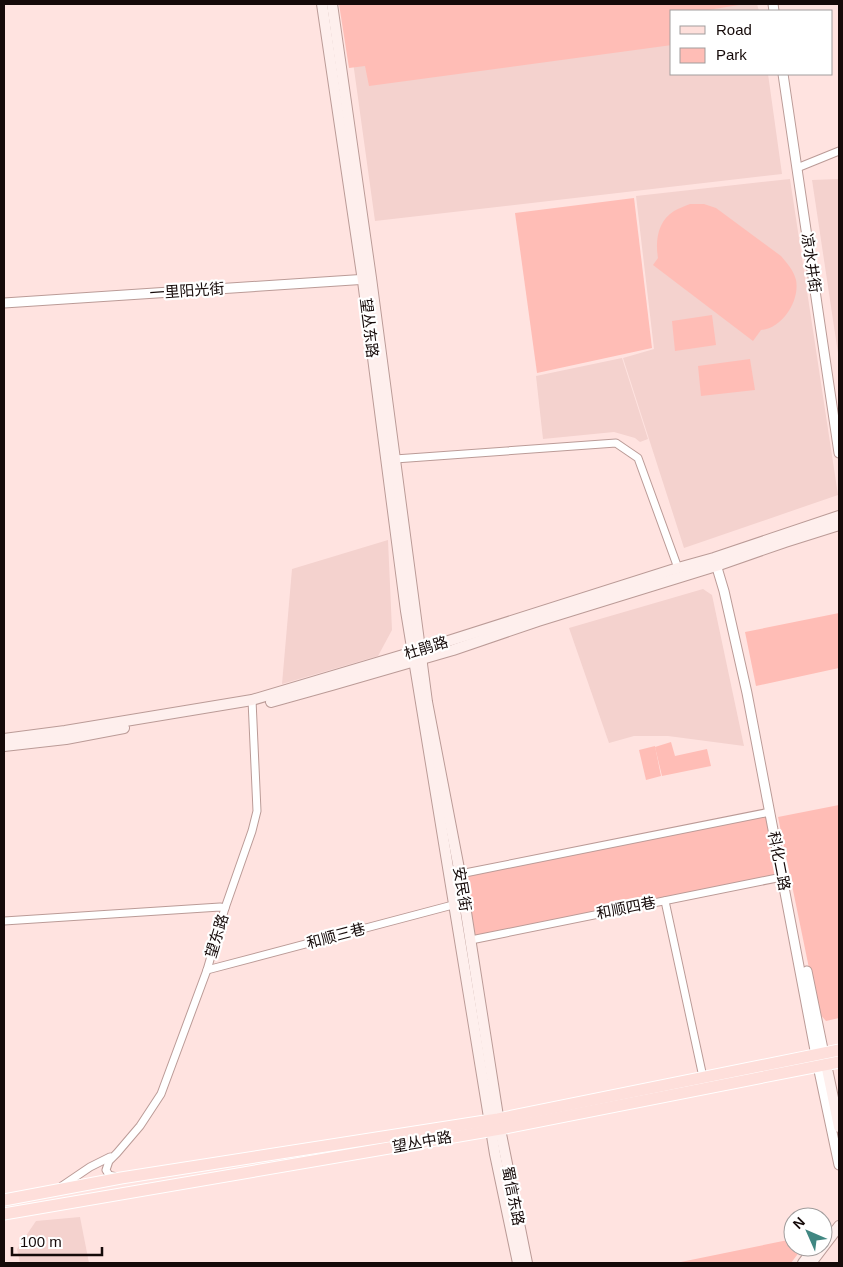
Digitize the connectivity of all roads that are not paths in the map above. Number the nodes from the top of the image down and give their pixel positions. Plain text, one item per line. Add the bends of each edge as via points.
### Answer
1 (322, 4) edge
2 (332, 4) edge
3 (783, 75) edge
4 (839, 151) edge
5 (798, 168) junction
6 (367, 279) junction
7 (4, 303) edge
8 (839, 453) edge
9 (395, 459) junction
10 (839, 516) edge
11 (839, 525) edge
12 (717, 563) junction
13 (678, 568) junction
14 (417, 655) junction
15 (252, 704) junction
16 (4, 739) edge
17 (4, 746) edge
18 (770, 812) junction
19 (460, 874) junction
20 (782, 877) junction
21 (665, 901) junction
22 (464, 902) junction
23 (454, 904) junction
24 (226, 908) junction
25 (4, 921) edge
26 (471, 940) junction
27 (207, 970) junction
28 (839, 1050) edge
29 (821, 1059) junction
30 (839, 1062) edge
31 (703, 1077) junction
32 (494, 1125) junction
33 (839, 1126) edge
34 (117, 1153) junction
35 (839, 1164) edge
36 (122, 1178) junction
37 (51, 1191) junction
38 (4, 1200) edge
39 (4, 1214) edge
40 (839, 1226) edge
41 (518, 1263) edge
42 (527, 1263) edge
43 (811, 1263) edge

1 - 6 main road, 望丛东路
2 - 6 main road, 望丛东路
3 - 5 street, 凉水井街
4 - 5 street
5 - 8 street, 凉水井街
6 - 7 street, 一里阳光街
6 - 9 main road, 望丛东路
6 - 14 main road, 望丛东路 via 406,611
9 - 13 street via 616,443 638,458
9 - 14 main road, 望丛东路
10 - 12 main road, 杜鹃路
11 - 12 main road, 杜鹃路
12 - 13 main road, 杜鹃路
12 - 14 main road, 杜鹃路
12 - 18 street, 科化二路
12 - 29 street via 729,590 739,637
13 - 14 main road, 杜鹃路
14 - 15 main road, 杜鹃路
14 - 19 main road, 安民街
14 - 23 main road, 安民街
15 - 16 main road, 杜鹃路
15 - 17 main road, 杜鹃路 via 66,739
15 - 24 street, 望东路 via 257,811
18 - 19 street
18 - 20 street, 科化二路
19 - 22 main road, 安民街
20 - 21 street, 和顺四巷
20 - 29 street, 科化二路
21 - 26 street, 和顺四巷
21 - 31 street
22 - 23 street, 和顺三巷
22 - 26 main road, 安民街
23 - 27 street, 和顺三巷
23 - 32 main road, 安民街
24 - 25 street
24 - 27 street, 望东路
26 - 32 main road, 安民街
27 - 34 street, 望东路 via 161,1094
28 - 29 main road, 望丛中路
29 - 30 main road, 望丛中路
29 - 31 main road, 望丛中路
29 - 32 main road, 望丛中路
29 - 33 main road
29 - 35 street, 科化二路
31 - 32 main road, 望丛中路
32 - 36 main road, 望丛中路
32 - 39 main road, 望丛中路
32 - 41 main road, 蜀信东路
32 - 42 main road, 蜀信东路
34 - 36 street, 望东路 via 106,1170 109,1175
34 - 37 street, 望东路
36 - 37 main road, 望丛中路
37 - 38 main road, 望丛中路
40 - 43 main road

